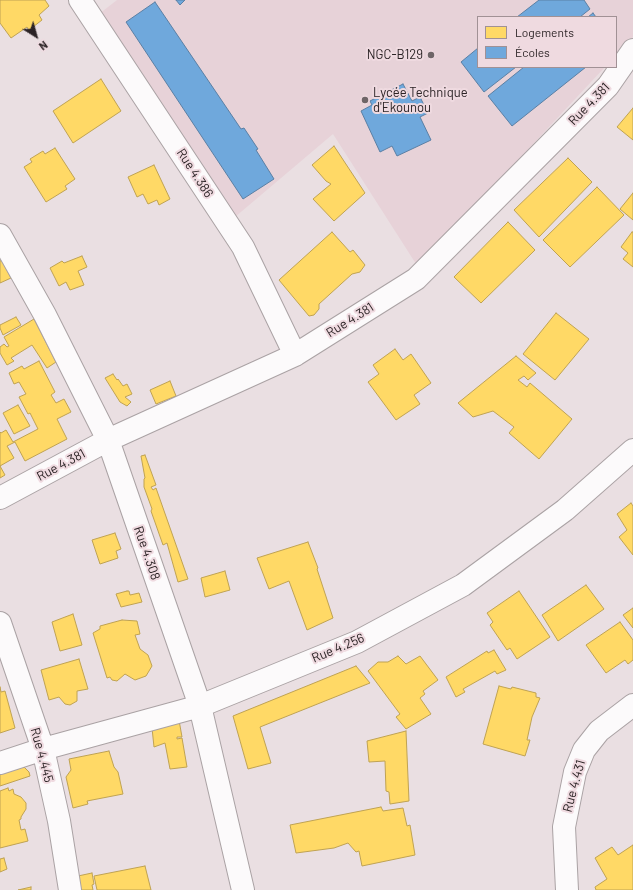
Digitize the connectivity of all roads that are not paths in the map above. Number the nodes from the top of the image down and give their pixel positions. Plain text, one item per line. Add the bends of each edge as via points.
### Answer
1 (80, 0) edge
2 (633, 50) edge
3 (0, 235) edge
4 (295, 355) junction
5 (108, 440) junction
6 (633, 450) edge
7 (0, 498) edge
8 (0, 623) edge
9 (633, 705) edge
10 (200, 706) junction
11 (43, 749) junction
12 (0, 763) edge
13 (70, 890) edge
14 (243, 890) edge
15 (567, 890) edge

1 - 4 street, Rue 4.386 via 243,247
2 - 4 street, Rue 4.381 via 608,86 416,279
3 - 5 street, Rue 4.308 via 45,315
4 - 5 street, Rue 4.381
5 - 7 street, Rue 4.381
5 - 10 street, Rue 4.308
6 - 10 street, Rue 4.256 via 565,510 463,586 357,642
8 - 11 street, Rue 4.445
9 - 15 street, Rue 4.431 via 599,731 584,750 575,772 564,827
10 - 11 street, Rue 4.256
10 - 14 street, Rue 4.308
11 - 12 street, Rue 4.256
11 - 13 street, Rue 4.445 via 59,821

